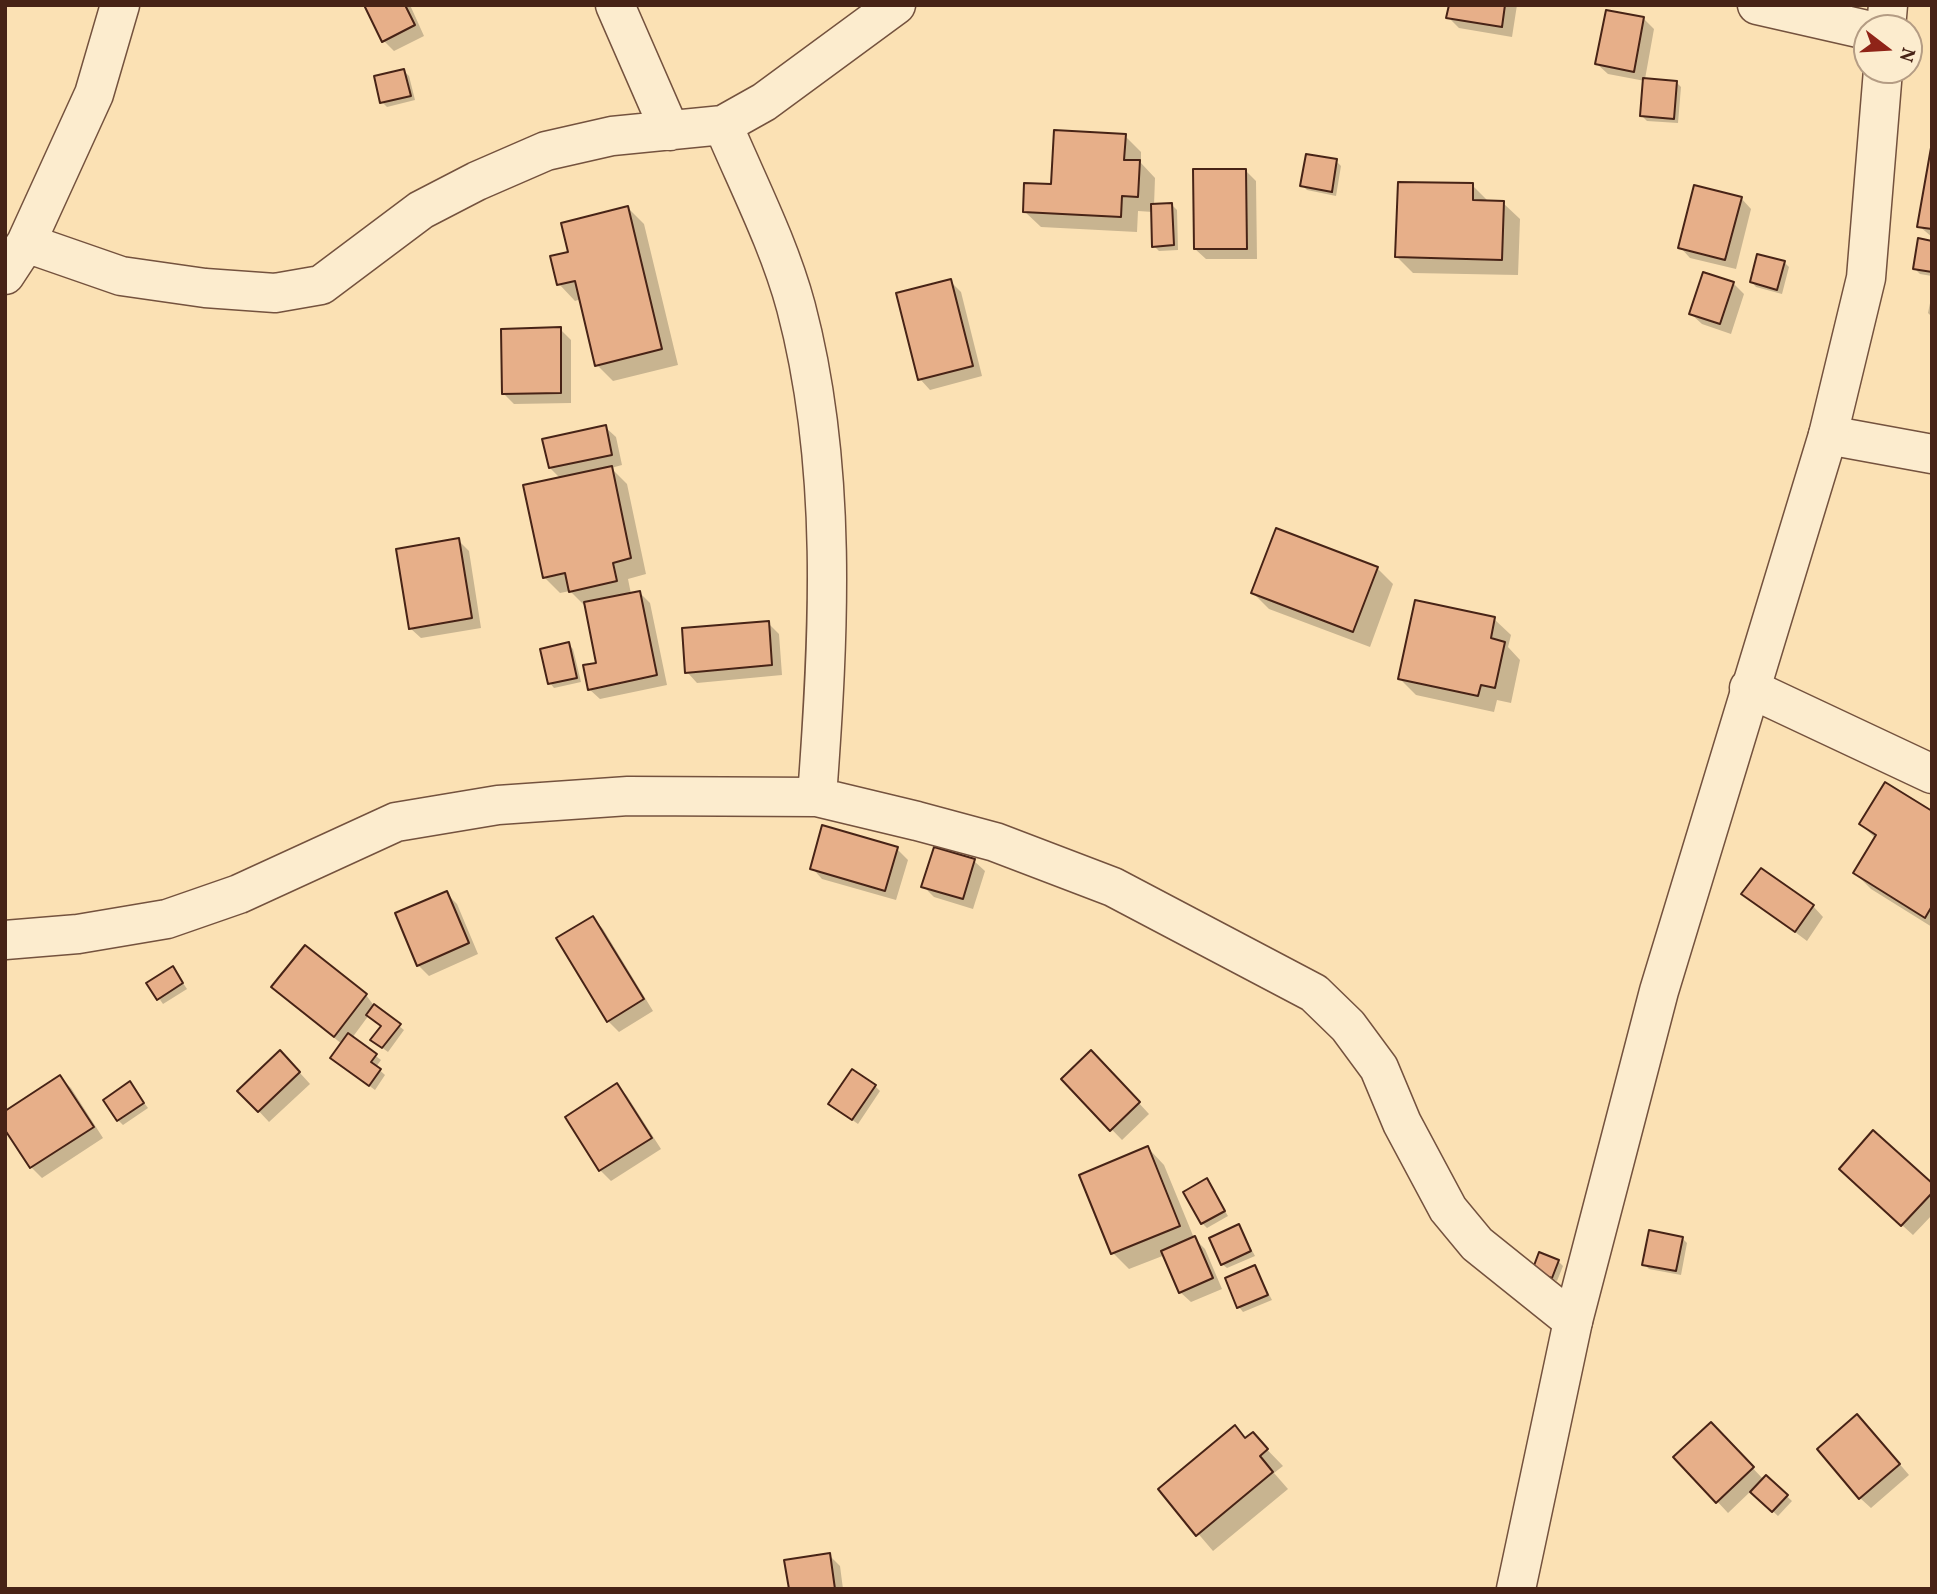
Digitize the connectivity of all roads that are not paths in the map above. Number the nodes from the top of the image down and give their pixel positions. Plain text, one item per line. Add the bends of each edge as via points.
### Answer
1 (120, 5) edge
2 (615, 5) edge
3 (896, 5) edge
4 (1757, 5) edge
5 (1853, 27) edge
6 (1882, 84) edge
7 (723, 125) junction
8 (670, 131) junction
9 (26, 243) junction
10 (5, 275) edge
11 (1828, 435) junction
12 (1932, 454) edge
13 (1749, 688) junction
14 (1932, 774) edge
15 (817, 797) junction
16 (5, 940) edge
17 (1573, 1321) junction
18 (1516, 1589) edge

1 - 9 street via 94,94
2 - 8 street
3 - 7 street via 764,102
4 - 5 street
6 - 11 street via 1866,278
7 - 8 street
7 - 15 street via 796,306 815,400 825,526 827,662
8 - 9 street via 612,136 546,151 477,181 421,210 321,285 275,293 205,288 121,276
9 - 10 street
11 - 12 street
11 - 13 street
13 - 14 street
13 - 17 street via 1659,991
15 - 16 street via 628,796 498,805 396,822 239,894 167,919
15 - 17 street via 995,842 1113,887 1314,993 1348,1026 1380,1068 1402,1123 1448,1209 1477,1244
17 - 18 street

